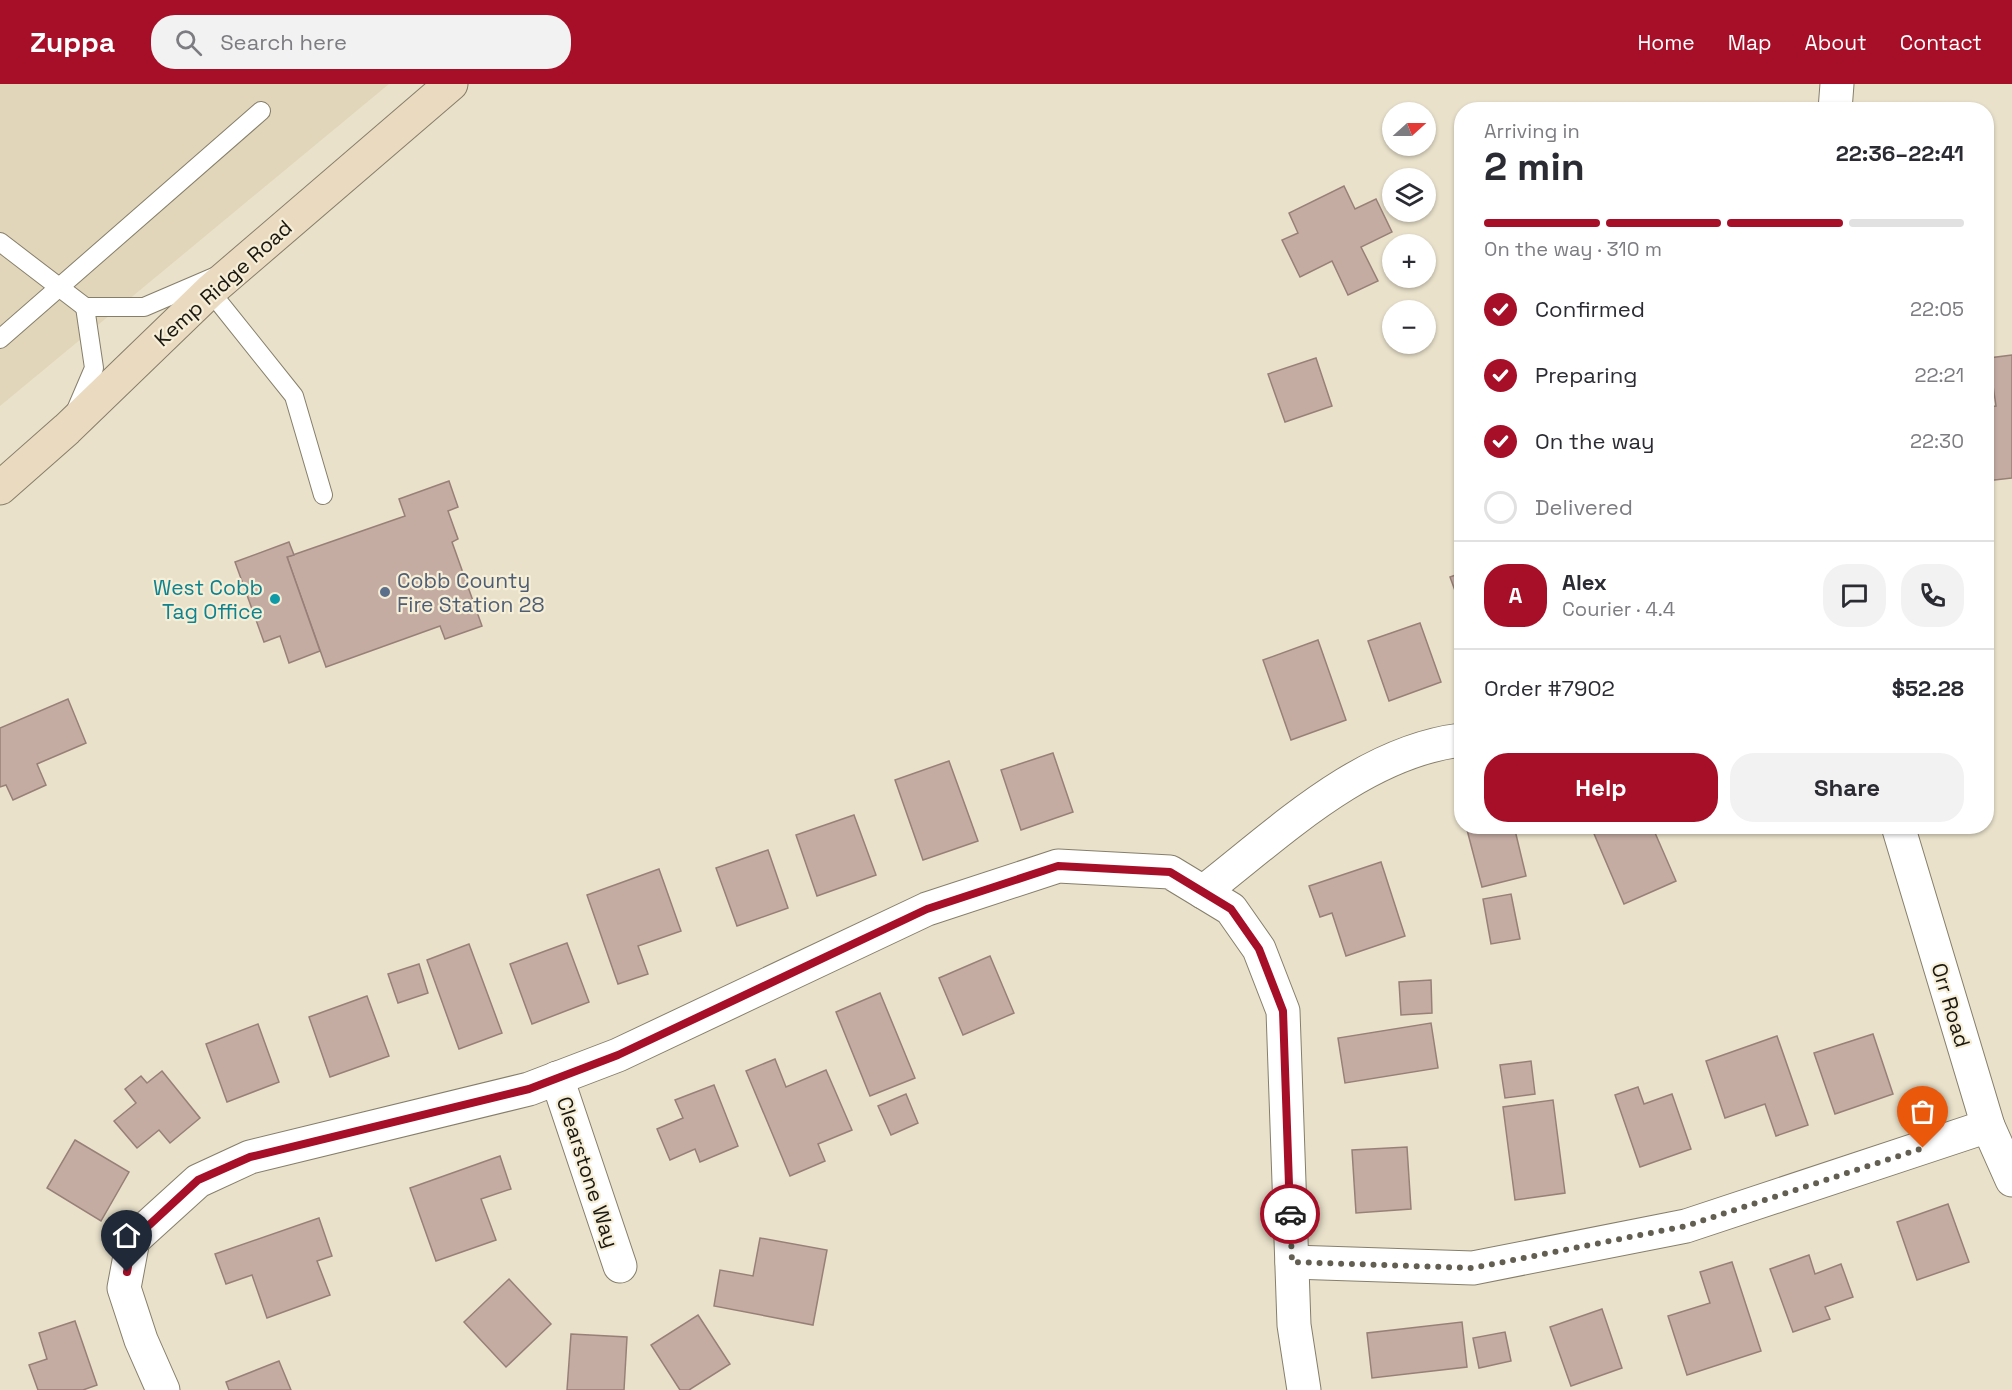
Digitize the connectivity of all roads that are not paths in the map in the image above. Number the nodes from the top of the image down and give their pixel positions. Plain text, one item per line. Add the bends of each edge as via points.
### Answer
1 (451, 84) edge
2 (1837, 84) edge
3 (1836, 102) edge
4 (261, 111) dead end
5 (0, 242) edge
6 (237, 267) junction
7 (60, 287) junction
8 (210, 291) junction
9 (85, 307) junction
10 (0, 339) edge
11 (67, 429) junction
12 (0, 488) edge
13 (323, 495) dead end
14 (1454, 741) edge
15 (1900, 834) edge
16 (1203, 892) junction
17 (557, 1078) junction
18 (1988, 1126) junction
19 (2012, 1180) edge
20 (1292, 1262) junction
21 (620, 1266) dead end
22 (164, 1390) edge
23 (1304, 1390) edge

1 - 6 street, Kemp Ridge Road
2 - 3 street
4 - 7 lane
5 - 7 lane
6 - 8 street, Kemp Ridge Road
6 - 9 lane via 144,306
7 - 9 lane
7 - 10 lane
8 - 11 street, Kemp Ridge Road
8 - 13 lane via 294,396
9 - 11 lane via 94,368
11 - 12 street, Kemp Ridge Road
14 - 16 street via 1436,743 1377,766 1325,798
15 - 18 street, Orr Road
16 - 17 street via 1170,872 1058,866 927,909 618,1055
16 - 20 street via 1231,909 1259,949 1283,1011
17 - 21 street, Clearstone Way
17 - 22 street via 529,1089 250,1157 198,1180 133,1240 124,1288 141,1340
18 - 19 street, Orr Road
18 - 20 street via 1686,1226 1540,1255 1473,1268
20 - 23 street via 1294,1325

